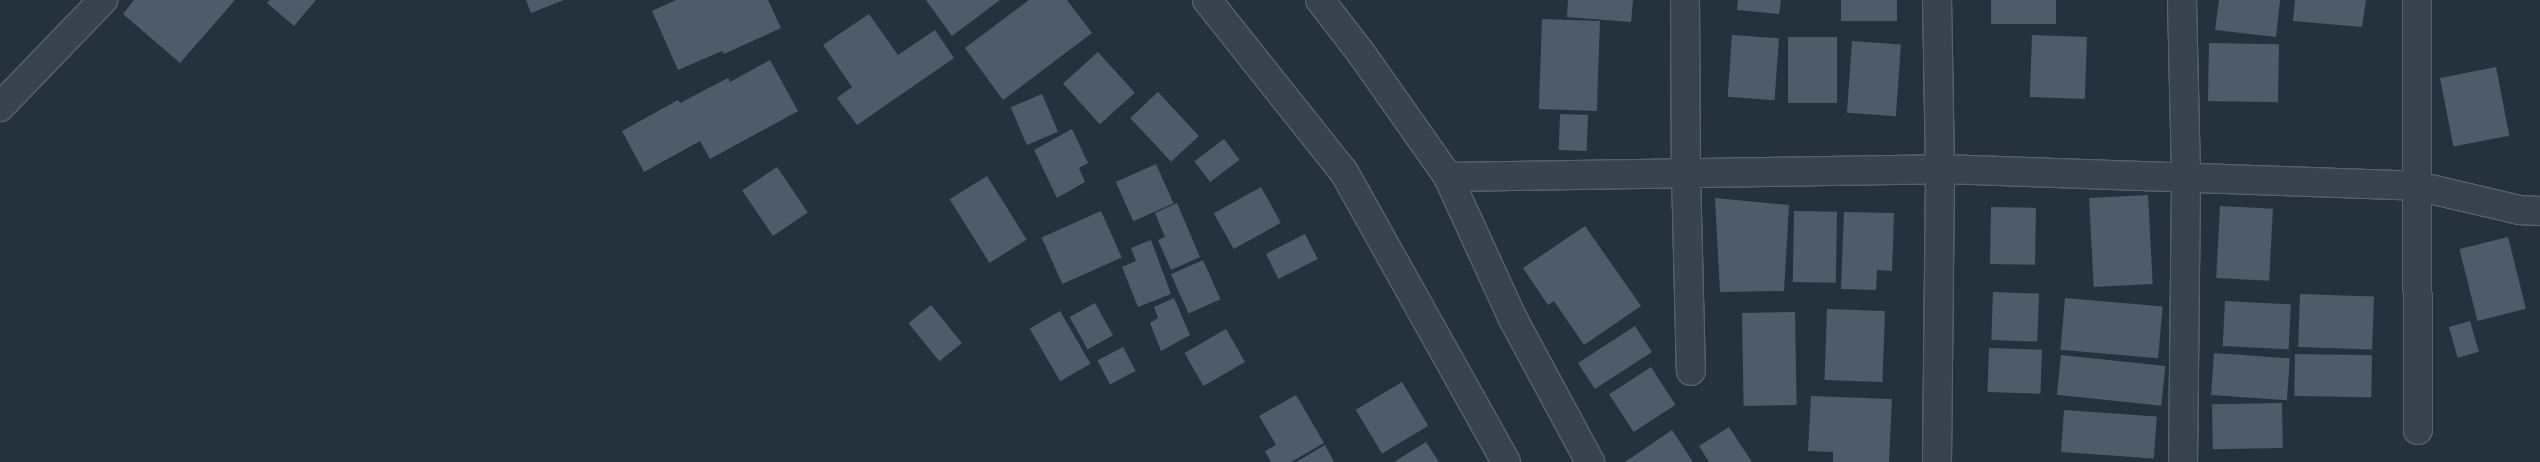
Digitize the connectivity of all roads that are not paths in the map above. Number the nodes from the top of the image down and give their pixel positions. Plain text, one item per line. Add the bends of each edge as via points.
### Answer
1 (103, 0) edge
2 (1207, 0) edge
3 (1320, 0) edge
4 (1685, 0) edge
5 (1938, 0) edge
6 (2182, 0) edge
7 (2417, 0) edge
8 (0, 107) edge
9 (1940, 169) junction
10 (1686, 172) junction
11 (1448, 178) junction
12 (2186, 179) junction
13 (2417, 186) junction
14 (2540, 211) edge
15 (1691, 371) dead end
16 (2418, 430) dead end
17 (1506, 462) edge
18 (1590, 462) edge
19 (1937, 462) edge
20 (2183, 462) edge

1 - 8 street
2 - 17 street via 1344,172
3 - 11 street via 1367,60
4 - 10 street
5 - 9 street
6 - 12 street
7 - 13 street
9 - 10 street
9 - 12 street
9 - 19 street
10 - 11 street
10 - 15 street
11 - 18 street via 1512,317
12 - 13 street
12 - 20 street
13 - 14 street via 2519,210
13 - 16 street

